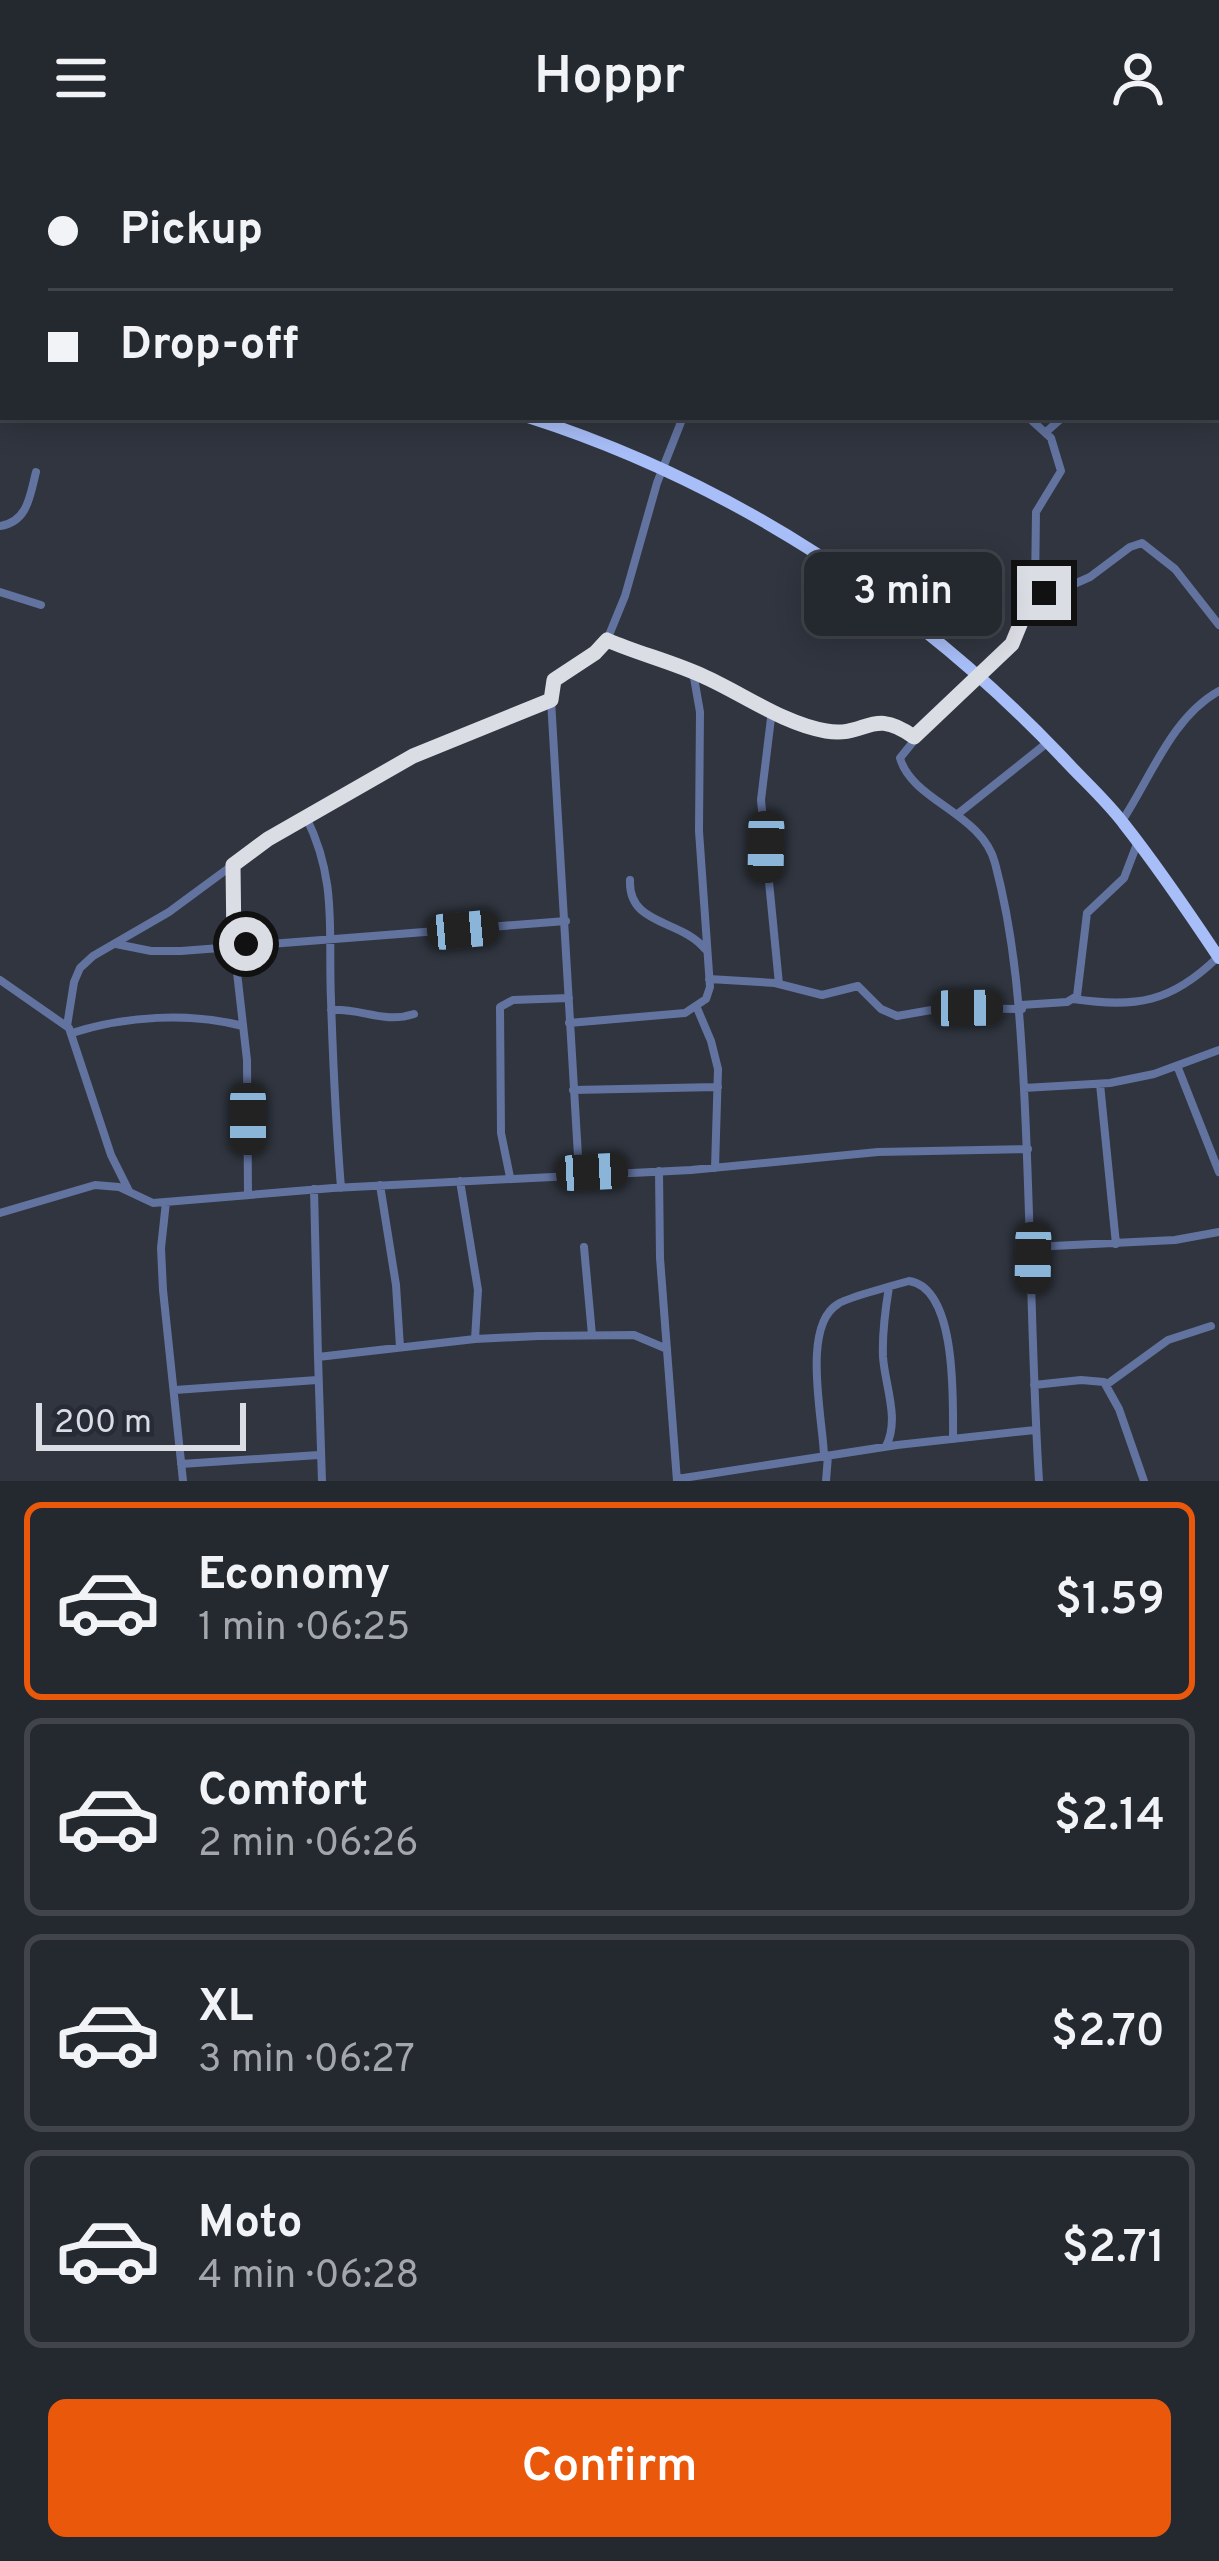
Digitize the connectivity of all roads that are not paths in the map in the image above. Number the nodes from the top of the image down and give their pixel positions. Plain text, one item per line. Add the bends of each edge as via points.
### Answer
1 (536, 420) edge
2 (682, 420) edge
3 (1032, 420) edge
4 (1060, 420) edge
5 (1046, 432) junction
6 (663, 470) junction
7 (36, 472) dead end
8 (0, 526) edge
9 (1035, 588) junction
10 (0, 592) edge
11 (40, 605) dead end
12 (1219, 625) edge
13 (607, 640) junction
14 (693, 672) junction
15 (980, 675) junction
16 (1219, 691) edge
17 (551, 700) junction
18 (772, 710) junction
19 (914, 737) junction
20 (1048, 742) junction
21 (958, 813) junction
22 (306, 817) junction
23 (1122, 820) junction
24 (1137, 842) junction
25 (233, 865) junction
26 (630, 880) dead end
27 (566, 921) junction
28 (330, 938) junction
29 (115, 943) junction
30 (234, 946) junction
31 (705, 950) junction
32 (1218, 958) edge
33 (709, 979) junction
34 (0, 980) edge
35 (779, 984) junction
36 (568, 998) junction
37 (1073, 999) junction
38 (1021, 1007) junction
39 (698, 1008) junction
40 (332, 1010) junction
41 (414, 1014) dead end
42 (569, 1023) junction
43 (243, 1026) junction
44 (69, 1030) junction
45 (1219, 1050) edge
46 (1178, 1068) junction
47 (1100, 1084) junction
48 (718, 1087) junction
49 (1024, 1088) junction
50 (573, 1090) junction
51 (1028, 1149) junction
52 (716, 1168) junction
53 (659, 1171) junction
54 (1219, 1172) edge
55 (579, 1173) junction
56 (510, 1177) junction
57 (460, 1181) junction
58 (380, 1186) junction
59 (341, 1187) junction
60 (314, 1189) junction
61 (130, 1192) junction
62 (248, 1195) junction
63 (166, 1202) junction
64 (0, 1214) edge
65 (1219, 1232) edge
66 (1116, 1244) junction
67 (584, 1247) dead end
68 (1032, 1247) junction
69 (889, 1287) junction
70 (1211, 1326) dead end
71 (592, 1335) junction
72 (475, 1339) junction
73 (400, 1347) junction
74 (667, 1349) junction
75 (318, 1358) junction
76 (317, 1380) junction
77 (1034, 1385) junction
78 (1106, 1385) junction
79 (176, 1390) junction
80 (1035, 1430) junction
81 (953, 1439) junction
82 (885, 1447) junction
83 (320, 1455) junction
84 (826, 1456) junction
85 (181, 1464) junction
86 (677, 1480) edge
87 (183, 1481) edge
88 (322, 1481) edge
89 (826, 1481) edge
90 (1039, 1481) edge
91 (1144, 1481) edge

1 - 6 highway
2 - 6 street
3 - 5 street
4 - 5 street
5 - 9 street via 1060,471 1036,512
6 - 13 street
6 - 15 highway via 844,569
7 - 8 street via 22,516
9 - 12 street via 1073,585 1142,543 1175,569
9 - 15 street via 1012,644
10 - 11 street
13 - 14 street
13 - 17 street via 554,680
14 - 18 street
14 - 31 street
15 - 19 street
15 - 20 highway
16 - 23 street via 1176,731
17 - 22 street via 413,756
17 - 27 street
18 - 19 street via 823,730 850,732 875,721
18 - 35 street via 760,800
19 - 21 street via 903,766
20 - 21 street
20 - 23 highway
21 - 38 street via 994,859
22 - 25 street
22 - 28 street via 328,877
23 - 24 highway
24 - 32 highway
24 - 37 street via 1124,878 1087,913
25 - 29 street
25 - 30 street
26 - 31 street via 640,912 692,935
27 - 28 street
27 - 36 street
28 - 30 street
28 - 40 street
29 - 30 street via 151,951
29 - 44 street via 80,968
30 - 43 street
31 - 33 street
32 - 37 street via 1182,987 1145,1002
33 - 35 street
33 - 39 street
34 - 44 street
35 - 38 street via 831,995 858,986 898,1016
36 - 42 street
36 - 56 street via 500,1007 501,1133
37 - 38 street
38 - 49 street
39 - 42 street
39 - 48 street
40 - 41 street via 384,1019
40 - 59 street
42 - 50 street
43 - 44 street via 173,1017
43 - 62 street
44 - 61 street
45 - 46 street
46 - 47 street
46 - 54 street
47 - 49 street
47 - 66 street
48 - 50 street
48 - 52 street
49 - 51 street
50 - 55 street
51 - 52 street
51 - 68 street
52 - 53 street
53 - 55 street
53 - 74 street
55 - 56 street
56 - 57 street
57 - 58 street
57 - 72 street via 478,1290
58 - 59 street
58 - 73 street
59 - 60 street
60 - 62 street
60 - 75 street
61 - 63 street
61 - 64 street via 95,1185
62 - 63 street
63 - 79 street via 163,1290
65 - 66 street
66 - 68 street
67 - 71 street
68 - 77 street
69 - 81 street via 920,1282 939,1304
69 - 82 street via 883,1320 892,1430
69 - 84 street via 839,1302 824,1319 817,1338
70 - 78 street via 1168,1340
71 - 72 street
71 - 74 street via 634,1334
72 - 73 street
73 - 75 street
74 - 86 street
75 - 76 street
76 - 79 street
76 - 83 street
77 - 78 street
77 - 80 street
78 - 91 street
79 - 85 street
80 - 81 street
80 - 90 street
81 - 82 street
82 - 84 street
83 - 85 street
83 - 88 street
84 - 86 street
84 - 89 street
85 - 87 street

